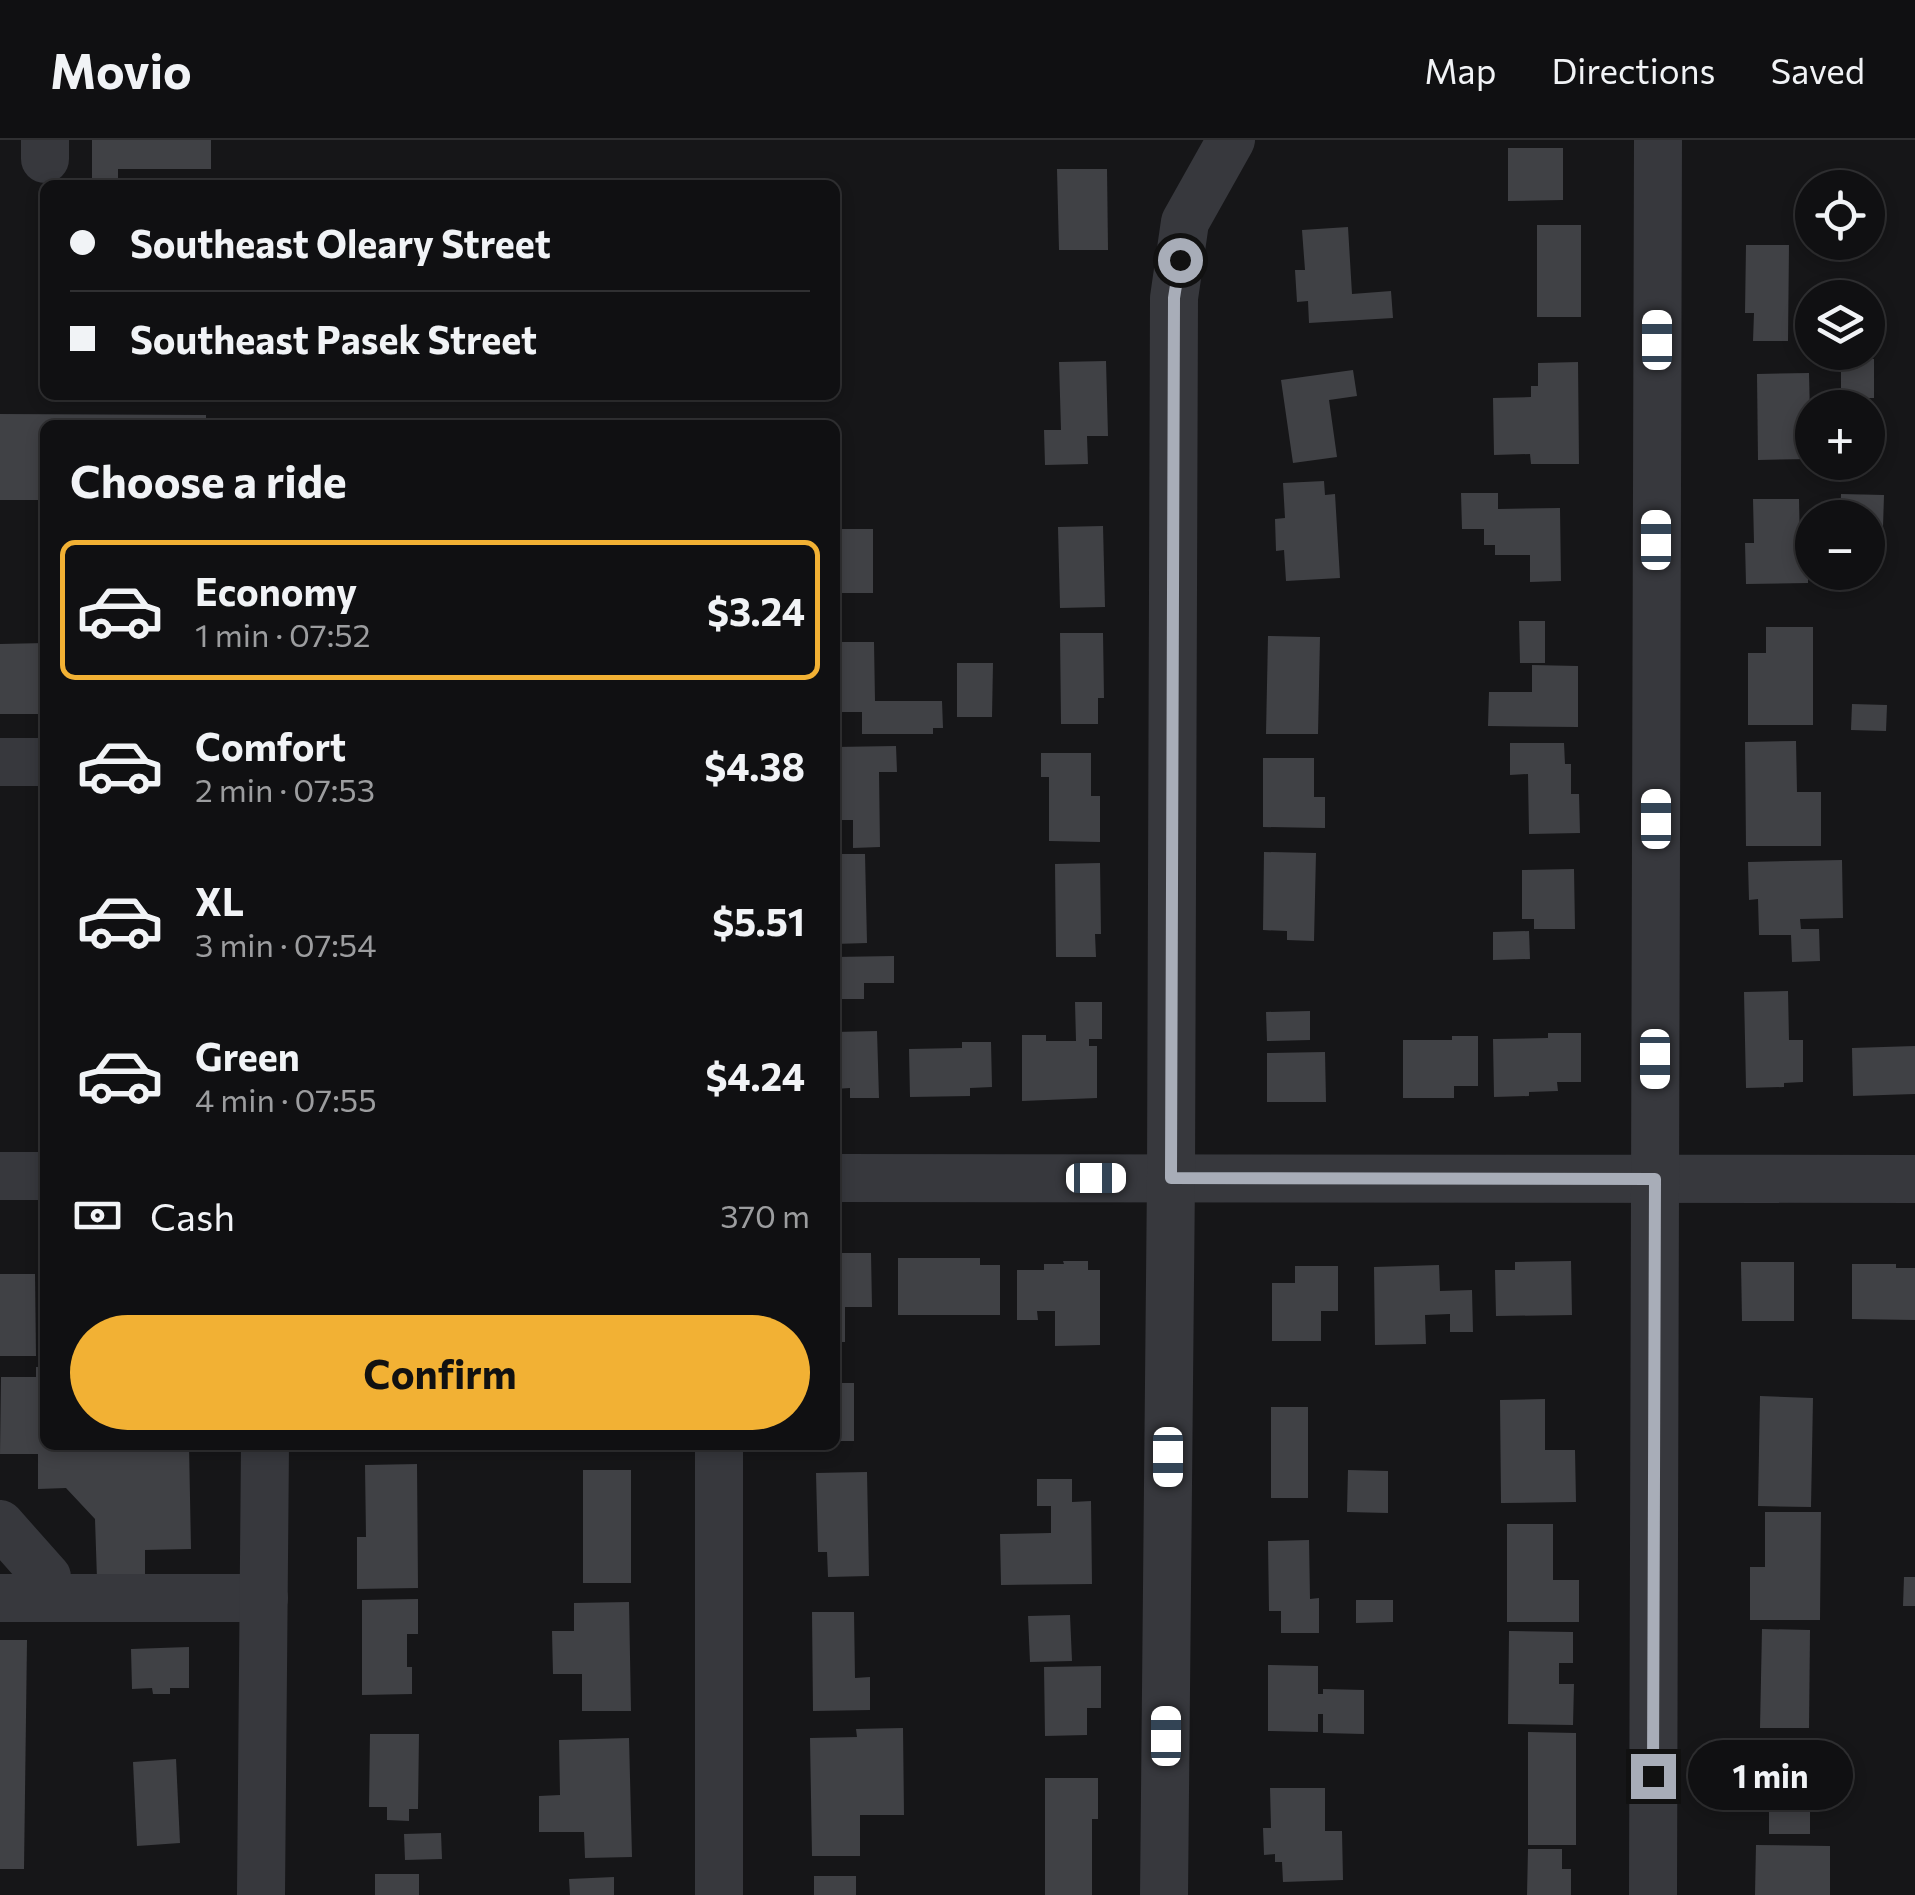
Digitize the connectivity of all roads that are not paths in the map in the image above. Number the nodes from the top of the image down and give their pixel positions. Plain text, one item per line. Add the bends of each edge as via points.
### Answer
1 (1230, 140) edge
2 (1658, 140) edge
3 (0, 762) edge
4 (40, 762) edge
5 (0, 1176) edge
6 (40, 1176) edge
7 (840, 1178) edge
8 (1171, 1178) junction
9 (1655, 1179) junction
10 (1915, 1179) edge
11 (265, 1450) edge
12 (719, 1450) edge
13 (0, 1524) edge
14 (23, 1598) edge
15 (264, 1598) junction
16 (261, 1895) edge
17 (718, 1895) edge
18 (1164, 1895) edge
19 (1653, 1895) edge

1 - 8 street via 1186,222 1174,298
2 - 9 street
3 - 4 street
5 - 6 street
7 - 8 street
8 - 9 street
8 - 18 street
9 - 10 street
9 - 19 street
11 - 15 street
12 - 17 street
13 - 14 street via 47,1576
14 - 15 street
15 - 16 street

